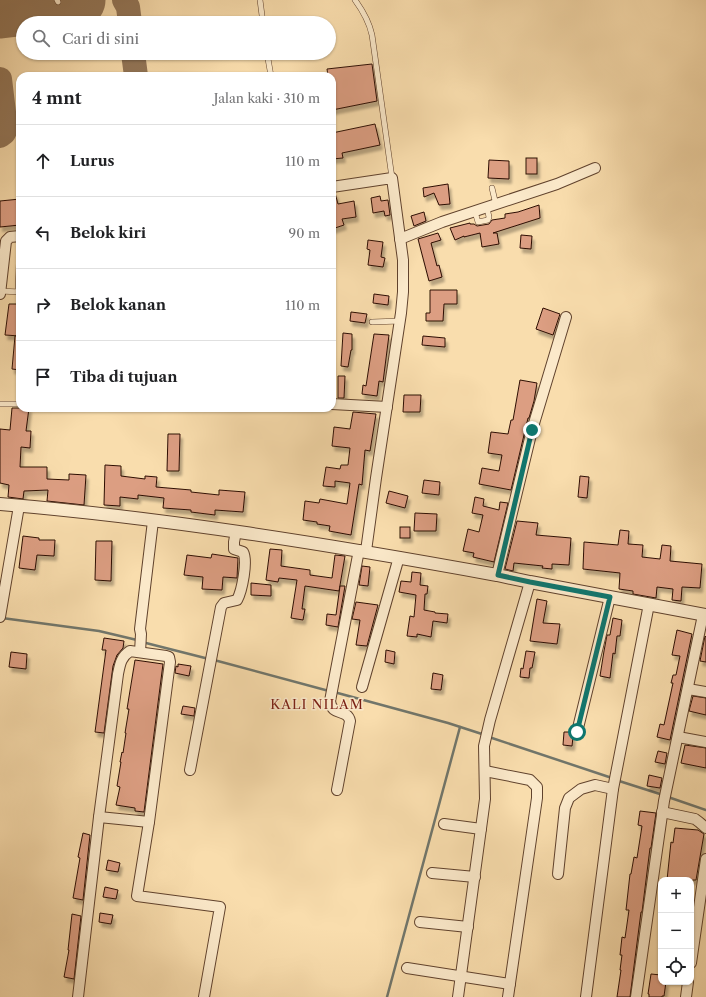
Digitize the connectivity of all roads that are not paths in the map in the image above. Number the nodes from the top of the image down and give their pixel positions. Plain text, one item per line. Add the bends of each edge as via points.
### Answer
1 (260, 0) edge
2 (355, 0) edge
3 (262, 16) edge
4 (269, 60) edge
5 (270, 72) edge
6 (595, 168) dead end
7 (392, 178) junction
8 (336, 187) edge
9 (492, 188) dead end
10 (491, 206) junction
11 (16, 236) edge
12 (400, 238) junction
13 (2, 252) edge
14 (0, 292) edge
15 (16, 292) edge
16 (566, 317) dead end
17 (400, 321) junction
18 (372, 322) dead end
19 (0, 404) edge
20 (16, 404) edge
21 (336, 404) edge
22 (388, 407) junction
23 (0, 504) edge
24 (19, 506) junction
25 (157, 521) junction
26 (236, 531) junction
27 (363, 550) junction
28 (399, 557) junction
29 (498, 575) junction
30 (530, 582) junction
31 (610, 597) junction
32 (649, 604) junction
33 (705, 615) edge
34 (0, 617) edge
35 (141, 643) junction
36 (362, 687) dead end
37 (688, 689) junction
38 (706, 692) edge
39 (577, 732) dead end
40 (678, 737) junction
41 (706, 742) edge
42 (190, 770) dead end
43 (485, 771) junction
44 (613, 789) junction
45 (337, 790) dead end
46 (662, 812) junction
47 (99, 817) junction
48 (149, 822) junction
49 (444, 824) dead end
50 (706, 828) edge
51 (481, 829) junction
52 (706, 859) edge
53 (432, 873) dead end
54 (558, 874) dead end
55 (474, 877) junction
56 (420, 922) dead end
57 (468, 927) junction
58 (693, 949) edge
59 (407, 968) dead end
60 (460, 976) junction
61 (510, 984) junction
62 (688, 985) edge
63 (78, 997) edge
64 (204, 997) edge
65 (458, 997) edge
66 (508, 997) edge
67 (586, 997) edge
68 (636, 997) edge
69 (686, 997) edge

1 - 3 lane
2 - 7 lane via 370,25
4 - 5 lane
6 - 10 street
7 - 8 street
7 - 12 street
9 - 10 lane
10 - 12 street
11 - 13 street via 8,239
12 - 17 street via 403,277
13 - 14 street
14 - 15 lane
16 - 29 street via 532,430
17 - 18 lane
17 - 22 street
19 - 20 lane
21 - 22 street
22 - 27 street
23 - 24 street
24 - 25 street
24 - 34 street
25 - 26 street
25 - 35 street via 140,629
26 - 27 street
26 - 42 street via 234,549 243,552 245,558 242,586 237,600 224,602 221,607
27 - 28 street
27 - 45 street via 330,701 330,706 335,711 347,715 350,721
28 - 29 street
28 - 36 street
29 - 30 street
30 - 31 street
30 - 43 street via 490,720 484,746
31 - 32 street
31 - 39 street
32 - 33 street
32 - 44 street
33 - 37 street
35 - 47 street via 120,662
35 - 48 street via 169,657 170,662
37 - 38 street
37 - 40 street
40 - 41 street
40 - 46 street
43 - 51 street
43 - 61 street via 530,780 537,787 538,798
44 - 54 street via 595,785 581,789 569,798 565,808
44 - 67 street
46 - 50 street via 695,820
46 - 68 street
47 - 48 street
47 - 63 street
48 - 64 street via 137,896 220,908
49 - 51 street
51 - 55 street
52 - 58 street
53 - 55 street
55 - 57 street
56 - 57 street
57 - 60 street
59 - 60 street
60 - 61 street
60 - 65 street
61 - 66 street
62 - 69 street

